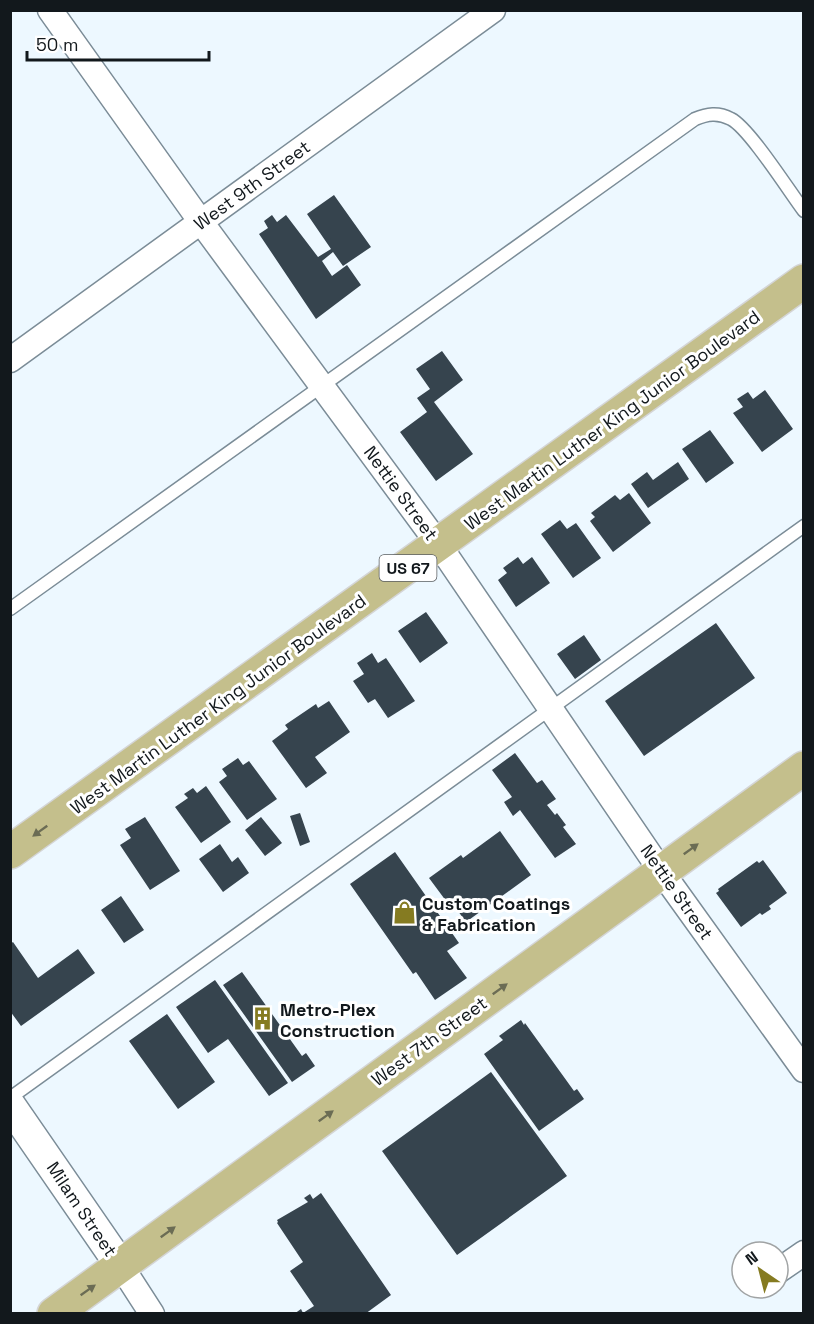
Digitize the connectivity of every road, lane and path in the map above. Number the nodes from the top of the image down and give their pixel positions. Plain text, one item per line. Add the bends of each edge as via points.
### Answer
1 (50, 10) edge
2 (493, 10) edge
3 (804, 211) edge
4 (201, 222) junction
5 (804, 281) edge
6 (10, 360) edge
7 (322, 385) junction
8 (804, 526) edge
9 (439, 545) junction
10 (10, 609) edge
11 (550, 708) junction
12 (804, 768) edge
13 (10, 852) edge
14 (661, 871) junction
15 (804, 1070) edge
16 (10, 1098) edge
17 (10, 1105) edge
18 (804, 1253) edge
19 (790, 1263) edge
20 (121, 1266) junction
21 (54, 1314) edge
22 (152, 1314) edge

1 - 4 street, Nettie Street
2 - 4 street, West 9th Street
3 - 7 lane via 741,127 733,119 708,114 695,119
4 - 6 street, West 9th Street
4 - 7 street, Nettie Street
5 - 9 main road, West Martin Luther King Junior Boulevard / US 67
7 - 9 street, Nettie Street
7 - 10 lane
8 - 11 lane
9 - 11 street, Nettie Street
9 -> 13 main road, West Martin Luther King Junior Boulevard / US 67
11 - 14 street, Nettie Street
11 - 16 lane
14 -> 12 main road, West 7th Street
14 - 15 street, Nettie Street
20 -> 14 main road, West 7th Street
17 - 20 street, Milam Street
18 - 19 street
21 -> 20 main road, West 7th Street
20 - 22 street, Milam Street

